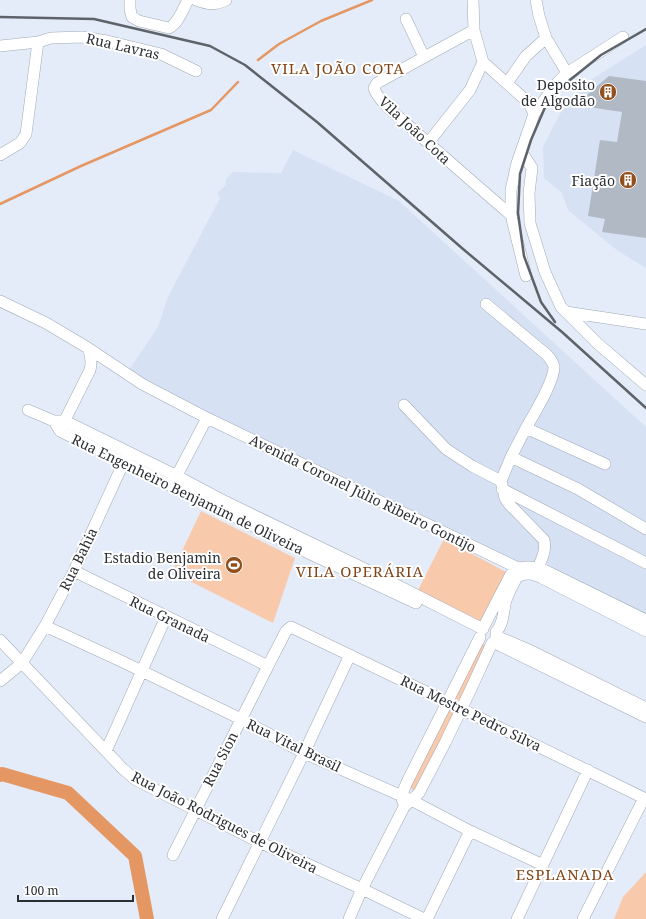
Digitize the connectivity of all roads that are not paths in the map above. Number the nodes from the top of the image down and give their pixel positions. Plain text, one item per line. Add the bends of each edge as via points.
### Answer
1 (188, 0) edge
2 (196, 0) edge
3 (226, 0) edge
4 (473, 0) edge
5 (536, 0) edge
6 (130, 4) edge
7 (406, 19) dead end
8 (474, 30) junction
9 (623, 37) dead end
10 (546, 38) junction
11 (38, 42) junction
12 (0, 46) edge
13 (424, 57) junction
14 (483, 62) junction
15 (196, 71) dead end
16 (567, 73) junction
17 (507, 83) junction
18 (534, 114) junction
19 (428, 143) junction
20 (521, 153) junction
21 (0, 155) edge
22 (511, 215) junction
23 (526, 276) dead end
24 (0, 301) edge
25 (486, 304) dead end
26 (566, 312) junction
27 (646, 324) edge
28 (88, 348) junction
29 (646, 385) edge
30 (404, 405) dead end
31 (28, 410) dead end
32 (207, 418) junction
33 (60, 424) junction
34 (526, 428) junction
35 (126, 457) junction
36 (511, 457) junction
37 (605, 464) dead end
38 (174, 480) junction
39 (501, 485) junction
40 (646, 529) edge
41 (646, 563) edge
42 (74, 571) junction
43 (527, 572) junction
44 (613, 609) junction
45 (166, 617) junction
46 (646, 620) edge
47 (45, 626) junction
48 (295, 628) joint
49 (646, 631) edge
50 (481, 632) junction
51 (494, 638) junction
52 (0, 640) edge
53 (350, 655) junction
54 (22, 663) junction
55 (268, 666) junction
56 (142, 670) junction
57 (577, 679) junction
58 (0, 681) edge
59 (447, 702) junction
60 (646, 708) edge
61 (462, 709) junction
62 (646, 717) edge
63 (240, 719) junction
64 (106, 752) junction
65 (304, 753) junction
66 (588, 770) junction
67 (645, 798) edge
68 (406, 801) junction
69 (194, 809) junction
70 (470, 831) junction
71 (259, 842) junction
72 (173, 855) dead end
73 (542, 865) junction
74 (362, 889) junction
75 (222, 919) edge
76 (349, 919) edge
77 (426, 919) edge
78 (517, 919) edge
79 (583, 919) edge

1 - 6 street via 176,23 169,28 132,17
2 - 3 street via 212,5
4 - 8 street
5 - 10 street
7 - 13 street
8 - 13 street, Vila João Cota
8 - 14 street
9 - 16 street
10 - 16 street
10 - 17 street via 526,56
11 - 12 street, Rua Lavras
11 - 15 street, Rua Lavras via 73,36 107,41 162,54
11 - 21 street via 26,134 20,143
13 - 19 street, Vila João Cota via 377,83 374,88 378,96
14 - 17 street
14 - 19 street via 470,90
16 - 18 street
17 - 18 street via 529,103
18 - 20 street
19 - 22 street, Vila João Cota
20 - 22 street via 511,190
20 - 26 street via 532,168 529,193 530,223 545,272 561,307
22 - 23 street
24 - 28 street, Avenida Coronel Júlio Ribeiro Gontijo via 46,323
25 - 34 street via 552,360 553,377
26 - 27 street
26 - 29 street via 597,343
28 - 32 street, Avenida Coronel Júlio Ribeiro Gontijo via 142,384
28 - 33 street via 90,370
30 - 39 street via 446,449
31 - 33 street, Rua Engenheiro Benjamim de Oliveira
32 - 38 street
32 - 43 street, Avenida Coronel Júlio Ribeiro Gontijo
33 - 35 street, Rua Engenheiro Benjamim de Oliveira
34 - 36 street
34 - 37 street
35 - 38 street, Rua Engenheiro Benjamim de Oliveira
35 - 42 street, Rua Bahia
36 - 39 street
36 - 40 street via 578,489
38 - 50 street, Rua Engenheiro Benjamim de Oliveira via 226,502
39 - 41 street
39 - 43 street via 509,504 544,540 544,550
42 - 45 street, Rua Granada
42 - 47 street, Rua Bahia
43 - 44 street, Avenida Coronel Júlio Ribeiro Gontijo
43 - 50 street via 512,572
43 - 51 street via 507,598 501,625
44 - 46 street, Avenida Coronel Júlio Ribeiro Gontijo
44 - 49 street, Avenida Coronel Júlio Ribeiro Gontijo
45 - 55 street, Rua Granada
45 - 56 street
47 - 54 street, Rua Bahia
47 - 56 street, Rua Vital Brasil
48 - 53 street, Rua Mestre Pedro Silva
48 - 55 street, Rua Sion via 286,631
50 - 51 street, Rua Engenheiro Benjamim de Oliveira via 492,628
50 - 59 street
51 - 57 street via 529,650
51 - 61 street
52 - 54 street, Rua João Rodrigues de Oliveira
53 - 59 street, Rua Mestre Pedro Silva
53 - 65 street
54 - 58 street, Rua Bahia
54 - 64 street, Rua João Rodrigues de Oliveira
55 - 63 street, Rua Sion
56 - 63 street, Rua Vital Brasil
56 - 64 street
57 - 60 street
57 - 62 street
59 - 61 street, Rua Mestre Pedro Silva
59 - 68 street via 410,776
61 - 66 street, Rua Mestre Pedro Silva
61 - 68 street via 419,793
63 - 65 street, Rua Vital Brasil
63 - 69 street, Rua Sion
64 - 69 street, Rua João Rodrigues de Oliveira via 136,780
65 - 68 street, Rua Vital Brasil
65 - 71 street
66 - 67 street, Rua Mestre Pedro Silva
66 - 73 street
67 - 79 street
68 - 70 street, Rua Vital Brasil
68 - 74 street
69 - 71 street, Rua João Rodrigues de Oliveira
69 - 72 street, Rua Sion
70 - 73 street, Rua Vital Brasil
70 - 77 street
71 - 74 street, Rua João Rodrigues de Oliveira
71 - 75 street
73 - 78 street
74 - 76 street
74 - 77 street, Rua João Rodrigues de Oliveira

